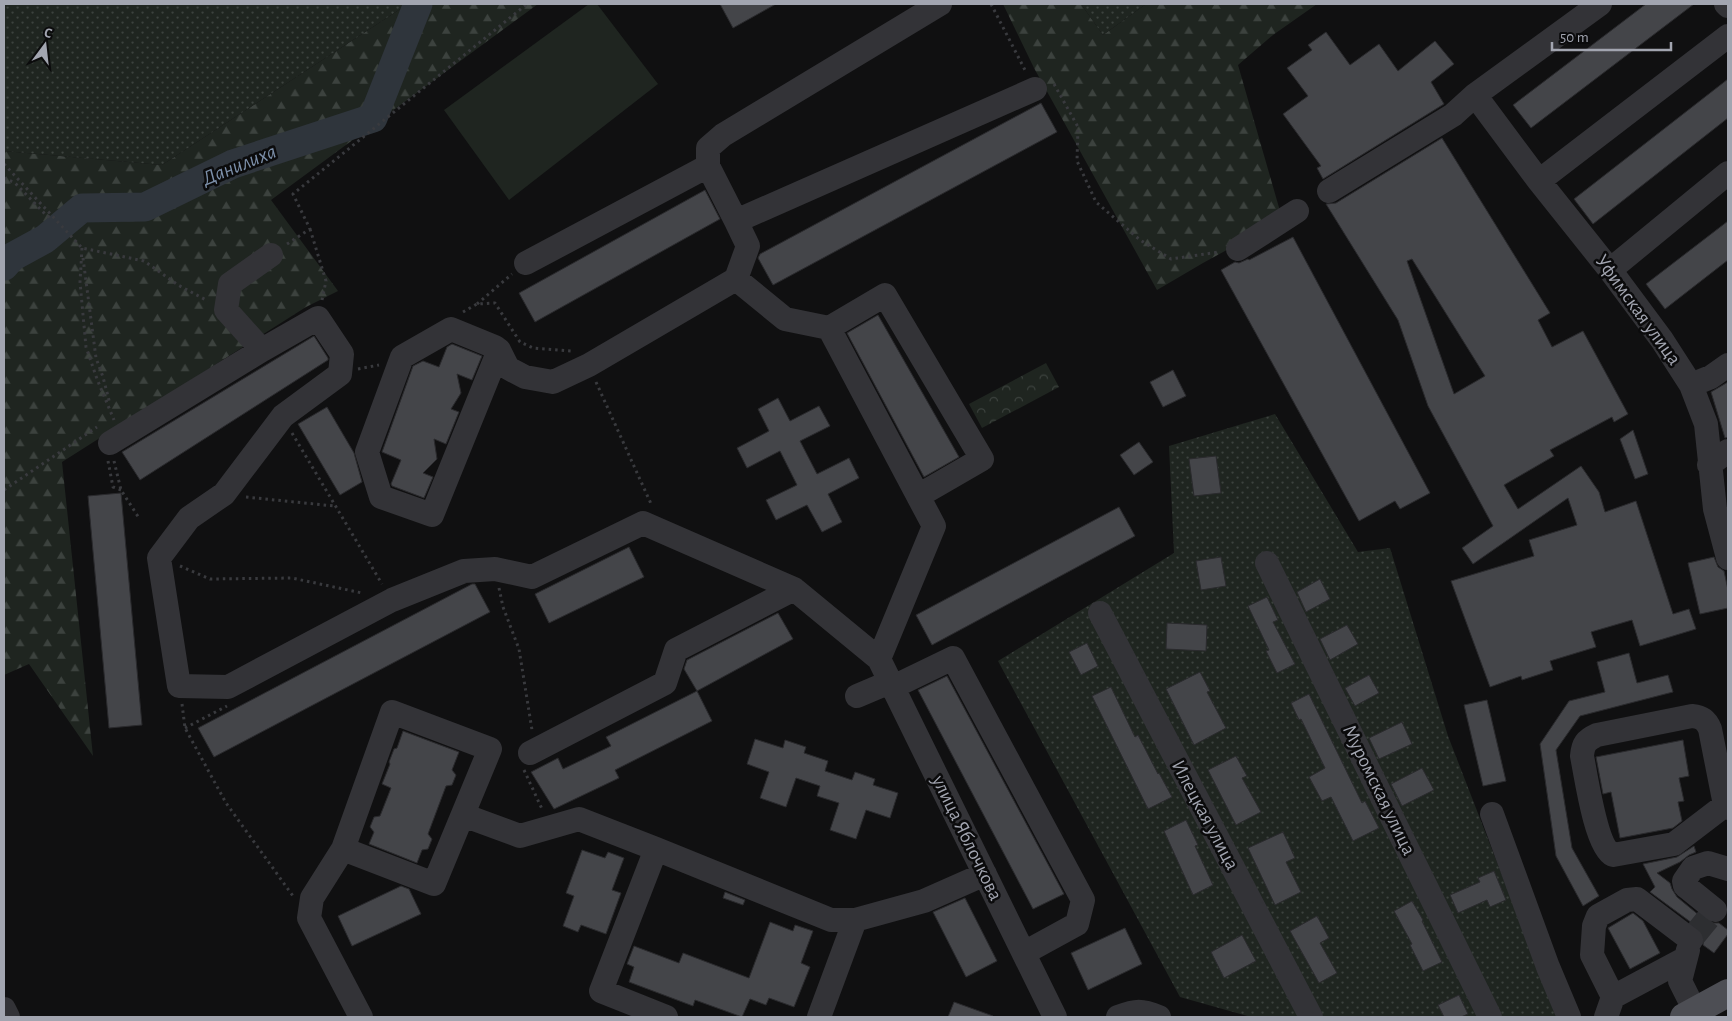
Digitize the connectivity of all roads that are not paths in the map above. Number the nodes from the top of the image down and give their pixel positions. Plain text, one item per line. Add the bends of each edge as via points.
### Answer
1 (940, 4) edge
2 (1600, 4) edge
3 (1728, 36) edge
4 (1035, 89) road end
5 (1475, 96) junction
6 (708, 166) junction
7 (1728, 174) edge
8 (1539, 181) junction
9 (1329, 190) dead end
10 (1297, 211) dead end
11 (736, 221) junction
12 (1238, 249) road end
13 (271, 255) road end
14 (526, 263) road end
15 (1610, 270) junction
16 (736, 279) junction
17 (829, 328) junction
18 (262, 350) junction
19 (498, 350) junction
20 (1728, 365) edge
21 (1691, 385) junction
22 (110, 443) road end
23 (1728, 451) edge
24 (1709, 464) junction
25 (918, 496) junction
26 (1728, 558) edge
27 (1267, 564) dead end
28 (794, 589) junction
29 (1100, 613) dead end
30 (879, 658) junction
31 (892, 684) junction
32 (857, 696) dead end
33 (530, 753) road end
34 (1722, 758) edge
35 (1727, 806) edge
36 (1492, 814) dead end
37 (463, 815) junction
38 (343, 848) junction
39 (656, 849) junction
40 (1728, 869) edge
41 (985, 874) junction
42 (1718, 915) edge
43 (855, 920) junction
44 (1690, 945) junction
45 (1024, 953) junction
46 (1728, 993) edge
47 (1610, 1007) edge
48 (4, 1009) edge
49 (1689, 1014) edge
50 (8, 1017) edge
51 (361, 1017) edge
52 (666, 1017) edge
53 (819, 1017) edge
54 (1056, 1017) edge
55 (1118, 1017) edge
56 (1159, 1017) edge
57 (1311, 1017) edge
58 (1490, 1017) edge
59 (1569, 1017) edge

1 - 6 street via 723,135 708,148
2 - 5 street
3 - 8 street
4 - 11 street
5 - 8 street, Уфимская улица
5 - 9 street via 1453,115
6 - 11 street
6 - 14 street
7 - 15 street
8 - 15 street, Уфимская улица
10 - 12 street
11 - 16 street via 748,246
13 - 18 street via 230,284 226,310
15 - 21 street, Уфимская улица
16 - 17 street via 785,320
16 - 19 street via 589,365 553,382 524,377 508,368
17 - 25 street
17 - 25 street via 885,295 982,459
18 - 22 street
18 - 28 street via 318,318 342,354 340,374 283,416 224,494 188,518 153,556 179,686 228,687 392,600 464,572 496,569 532,577 643,523
19 - 19 street via 432,515 381,497 367,452 402,357 451,329
20 - 21 street
21 - 24 street, Уфимская улица via 1706,424
23 - 24 street
24 - 26 street, Уфимская улица via 1715,509
25 - 30 street via 934,526
27 - 58 street, Муромская улица
28 - 30 street
28 - 33 street via 676,650 665,683
29 - 57 street, Илецкая улица
30 - 31 street, улица Яблочкова
31 - 32 street
31 - 41 street, улица Яблочкова
31 - 45 street via 953,658 1083,900 1077,924
34 - 35 street
34 - 35 street via 1706,721 1692,716 1597,735 1588,739 1582,756 1596,824 1604,848 1613,855 1674,844
36 - 59 street
37 - 38 street via 434,884
37 - 38 street via 490,748 392,712
37 - 39 street via 520,836 579,820
38 - 51 street via 312,898 309,918
39 - 43 street via 831,920
39 - 52 street via 601,991
40 - 42 street via 1708,864 1692,868 1684,881 1685,886
41 - 43 street via 924,900
41 - 45 street, улица Яблочкова
43 - 53 street
44 - 47 street
44 - 47 street via 1637,899 1627,900 1598,916 1592,955
44 - 49 street via 1680,981
45 - 54 street, улица Яблочкова
46 - 49 main road
48 - 50 street
55 - 56 street via 1132,1011 1146,1011

